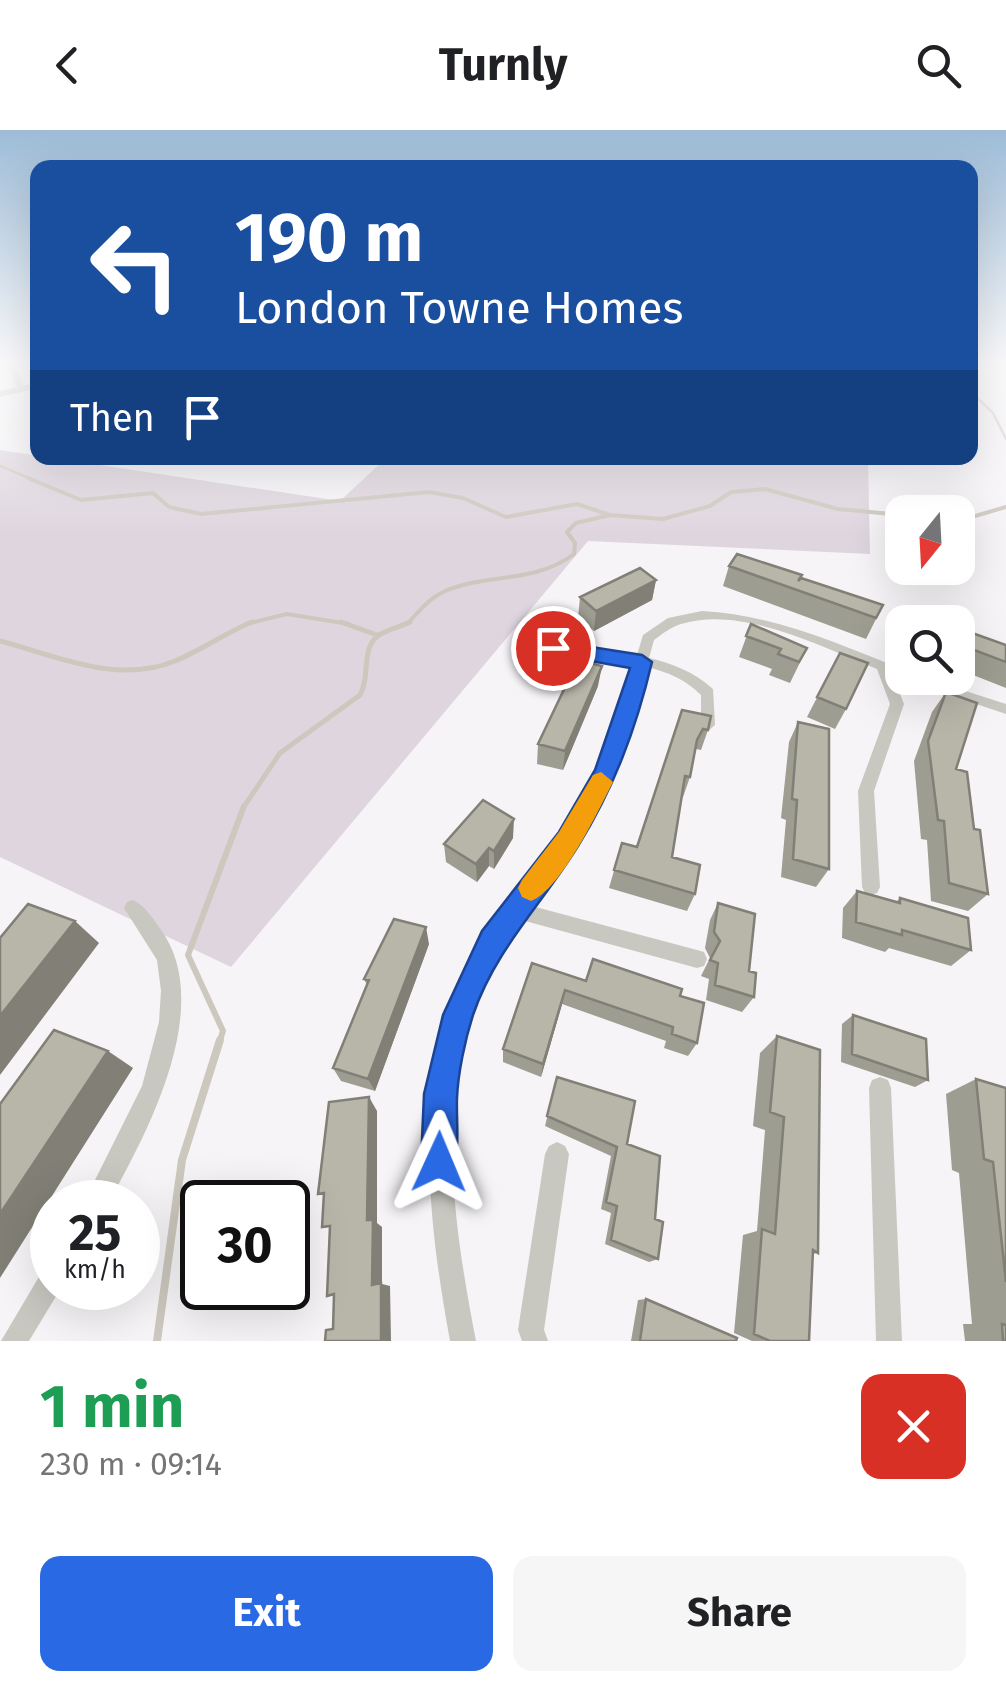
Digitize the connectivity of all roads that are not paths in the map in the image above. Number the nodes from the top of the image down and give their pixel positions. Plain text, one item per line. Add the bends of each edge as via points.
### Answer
1 (553, 648) dead end
2 (642, 662) junction
3 (883, 668) joint
4 (964, 695) edge
5 (1006, 709) edge
6 (708, 725) edge
7 (872, 887) dead end
8 (133, 908) dead end
9 (515, 910) junction
10 (697, 959) dead end
11 (880, 1088) dead end
12 (557, 1154) dead end
13 (108, 1180) edge
14 (33, 1310) edge
15 (14, 1341) edge
16 (463, 1341) edge
17 (535, 1341) edge
18 (888, 1341) edge

1 - 2 street
2 - 3 street via 659,626 708,612 740,616
2 - 6 street via 702,685 710,704
2 - 9 street via 606,772 568,840
3 - 7 street via 898,704 866,791
4 - 5 street
8 - 13 street via 167,958 163,1055 141,1122
9 - 10 street
9 - 16 street via 492,940 458,1015 440,1094 438,1196
11 - 18 street
12 - 17 street via 531,1330
14 - 15 street

